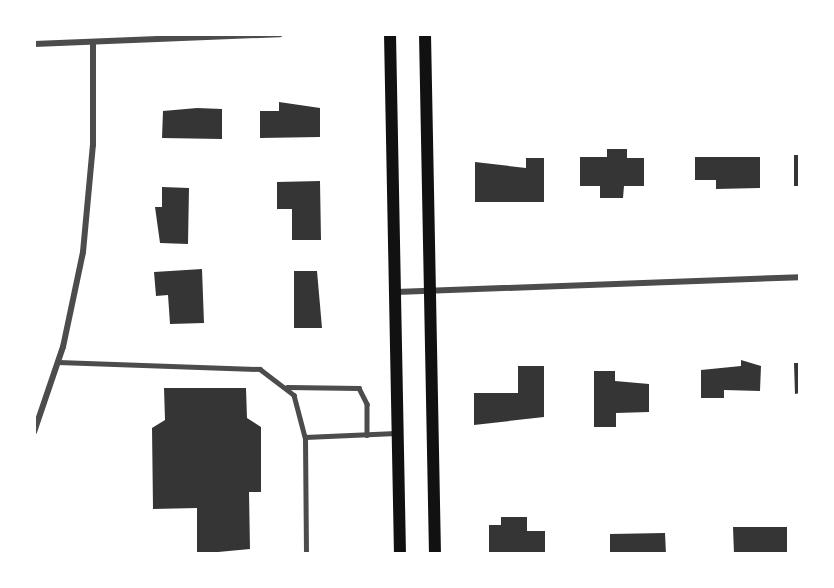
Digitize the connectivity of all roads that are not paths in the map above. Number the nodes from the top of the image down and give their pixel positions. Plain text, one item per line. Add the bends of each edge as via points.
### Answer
1 (280, 34) edge
2 (390, 34) edge
3 (425, 34) edge
4 (93, 43) junction
5 (34, 44) edge
6 (800, 277) edge
7 (431, 291) junction
8 (396, 292) junction
9 (58, 362) junction
10 (287, 387) junction
11 (34, 432) edge
12 (399, 433) junction
13 (367, 435) junction
14 (305, 437) junction
15 (306, 554) edge
16 (400, 554) edge
17 (435, 554) edge

1 - 4 street
2 - 8 main road
3 - 7 main road
4 - 5 street
4 - 9 street via 90,200
6 - 7 street
7 - 8 street
7 - 17 main road
8 - 12 main road
9 - 10 lane via 244,365 260,369
9 - 11 street
10 - 13 lane via 359,388 367,405
10 - 14 lane via 299,407
12 - 13 lane
12 - 16 main road
13 - 14 lane
14 - 15 lane

